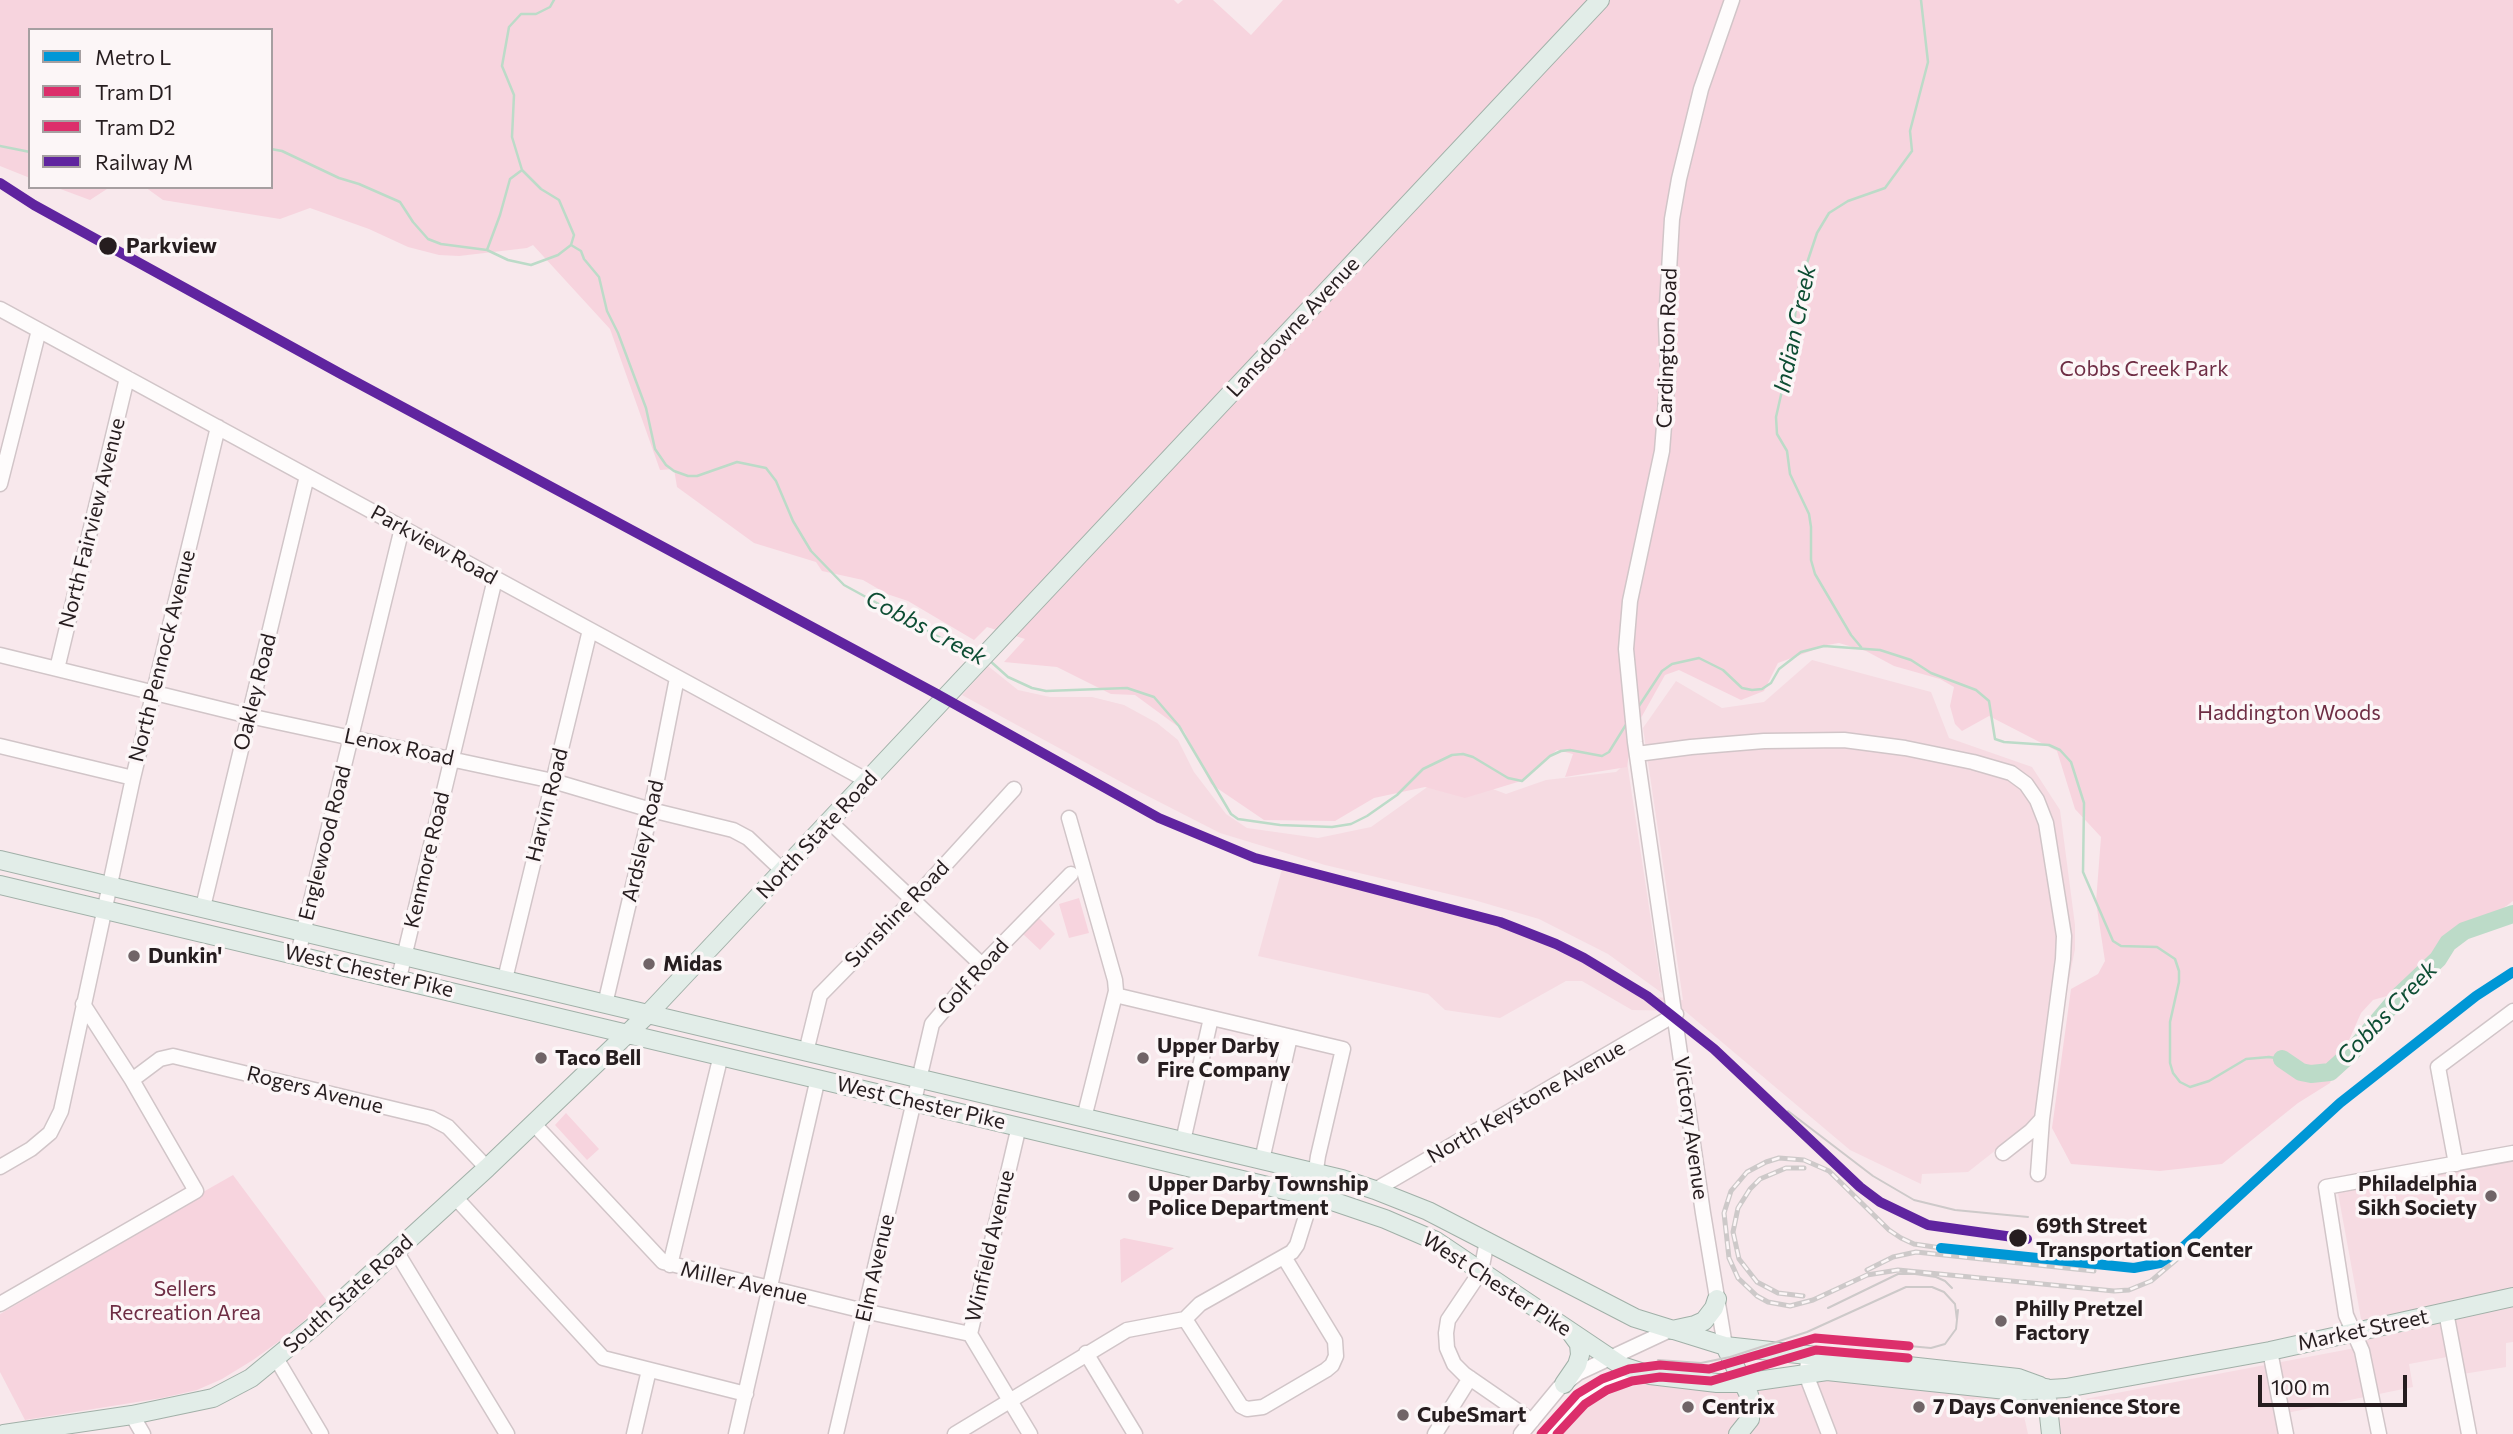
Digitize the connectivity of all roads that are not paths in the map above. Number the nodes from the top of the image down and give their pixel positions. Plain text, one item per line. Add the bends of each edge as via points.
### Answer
1 (1600, 0) edge
2 (1732, 0) edge
3 (0, 309) edge
4 (39, 330) junction
5 (127, 378) junction
6 (218, 427) junction
7 (307, 476) junction
8 (0, 484) edge
9 (402, 528) junction
10 (495, 579) junction
11 (590, 630) junction
12 (0, 656) edge
13 (985, 656) joint
14 (57, 668) junction
15 (677, 678) junction
16 (154, 691) junction
17 (1630, 701) joint
18 (249, 716) junction
19 (351, 737) junction
20 (0, 746) edge
21 (1636, 748) junction
22 (452, 758) junction
23 (133, 778) junction
24 (553, 781) junction
25 (868, 782) junction
26 (1014, 789) dead end
27 (651, 810) junction
28 (1069, 818) dead end
29 (830, 822) junction
30 (0, 860) edge
31 (783, 871) junction
32 (1071, 874) dead end
33 (0, 885) edge
34 (108, 885) junction
35 (913, 900) junction
36 (203, 907) junction
37 (105, 909) junction
38 (303, 931) junction
39 (298, 954) junction
40 (405, 955) junction
41 (982, 965) junction
42 (399, 978) junction
43 (505, 979) junction
44 (1115, 995) junction
45 (605, 1003) junction
46 (83, 1004) junction
47 (2513, 1011) edge
48 (648, 1014) junction
49 (1212, 1018) junction
50 (1677, 1020) junction
51 (629, 1033) junction
52 (1290, 1037) junction
53 (806, 1052) junction
54 (721, 1055) junction
55 (818, 1078) junction
56 (919, 1079) junction
57 (132, 1080) junction
58 (914, 1101) junction
59 (1084, 1118) junction
60 (2042, 1119) junction
61 (533, 1123) junction
62 (1018, 1126) junction
63 (1124, 1127) junction
64 (1182, 1141) junction
65 (1119, 1150) junction
66 (2003, 1153) dead end
67 (2513, 1153) edge
68 (1262, 1160) junction
69 (2456, 1164) junction
70 (0, 1167) edge
71 (487, 1168) junction
72 (1317, 1173) junction
73 (2038, 1174) dead end
74 (1375, 1190) junction
75 (455, 1197) junction
76 (1312, 1197) junction
77 (1487, 1241) junction
78 (396, 1251) junction
79 (1283, 1257) junction
80 (670, 1265) junction
81 (1481, 1271) junction
82 (769, 1289) junction
83 (2513, 1297) edge
84 (1717, 1299) junction
85 (0, 1304) edge
86 (864, 1311) junction
87 (2446, 1312) junction
88 (1185, 1319) junction
89 (1569, 1331) junction
90 (1670, 1331) junction
91 (2353, 1331) junction
92 (970, 1334) junction
93 (1725, 1346) junction
94 (2270, 1351) junction
95 (1086, 1353) junction
96 (1808, 1355) junction
97 (276, 1358) junction
98 (1610, 1358) junction
99 (649, 1370) junction
100 (1638, 1373) junction
101 (1807, 1374) junction
102 (1469, 1378) junction
103 (1744, 1383) junction
104 (1564, 1384) junction
105 (2046, 1388) junction
106 (746, 1394) junction
107 (1010, 1401) junction
108 (132, 1415) junction
109 (1532, 1421) junction
110 (4, 1434) edge
111 (144, 1434) edge
112 (321, 1434) edge
113 (507, 1434) edge
114 (634, 1434) edge
115 (736, 1434) edge
116 (836, 1434) edge
117 (955, 1434) edge
118 (1030, 1434) edge
119 (1135, 1434) edge
120 (1434, 1434) edge
121 (1521, 1434) edge
122 (1550, 1434) edge
123 (1738, 1434) edge
124 (1829, 1434) edge
125 (2051, 1434) edge
126 (2286, 1434) edge
127 (2379, 1434) edge
128 (2469, 1434) edge

1 - 13 main road, Lansdowne Avenue
2 - 17 street, Cardington Road via 1701,89 1672,219 1667,407 1655,493 1630,601 1626,649
3 - 4 street, Parkview Road
4 - 5 street, Parkview Road
4 - 8 street
5 - 6 street, Parkview Road
5 - 14 street, North Fairview Avenue
6 - 7 street, Parkview Road
6 - 16 street, North Pennock Avenue
7 - 9 street, Parkview Road
7 - 18 street, Oakley Road
9 - 10 street, Parkview Road
9 - 19 street, Englewood Road
10 - 11 street, Parkview Road
10 - 22 street, Kenmore Road
11 - 15 street, Parkview Road
11 - 24 street, Harvin Road
12 - 14 street, Lenox Road
13 - 25 main road, North State Road
14 - 16 street, Lenox Road
15 - 25 street, Parkview Road
15 - 27 street, Ardsley Road
16 - 18 street, Lenox Road
16 - 23 street, North Pennock Avenue
17 - 21 street, Victory Avenue
18 - 19 street, Lenox Road
18 - 36 street, Oakley Road
19 - 22 street, Lenox Road
19 - 38 street, Englewood Road
20 - 23 street
21 - 50 street, Victory Avenue
21 - 60 street via 1844,740 1973,762 2011,773 2026,784 2046,823 2064,936
22 - 24 street, Lenox Road
22 - 40 street, Kenmore Road
23 - 34 street, North Pennock Avenue
24 - 27 street, Lenox Road
24 - 43 street, Harvin Road
25 - 29 main road, North State Road
26 - 35 street, Sunshine Road
27 - 31 street, Lenox Road via 733,830
27 - 45 street, Ardsley Road
28 - 44 street via 1115,980
29 - 31 main road, North State Road
29 - 35 street
30 - 34 main road, West Chester Pike
31 - 48 main road, North State Road
32 - 41 street, Golf Road
33 - 37 main road, West Chester Pike
34 - 36 main road, West Chester Pike
34 - 37 street, North Pennock Avenue
35 - 41 street
35 - 53 street, Sunshine Road via 820,995
36 - 38 main road, West Chester Pike
37 - 39 main road, West Chester Pike
37 - 46 street, North Pennock Avenue
38 - 39 street, Englewood Road
38 - 40 main road, West Chester Pike
39 - 42 main road, West Chester Pike
40 - 42 street, Kenmore Road
40 - 43 main road, West Chester Pike
41 - 56 street, Golf Road via 932,1024
42 - 51 main road, West Chester Pike
43 - 45 main road, West Chester Pike
44 - 49 street
44 - 59 street
45 - 48 main road, West Chester Pike
46 - 57 street
46 - 70 street, North Pennock Avenue via 61,1111 50,1133
47 - 69 street via 2438,1067
48 - 51 main road, North State Road
48 - 53 main road, West Chester Pike
49 - 52 street
49 - 64 street
50 - 74 street, North Keystone Avenue via 1662,1022
50 - 84 street, Victory Avenue
51 - 54 main road, West Chester Pike
51 - 61 main road, South State Road
52 - 68 street
52 - 72 street via 1343,1049
53 - 56 main road, West Chester Pike
54 - 55 main road, West Chester Pike
54 - 80 street
55 - 58 main road, West Chester Pike
55 - 82 street
56 - 58 street, Golf Road
56 - 59 main road, West Chester Pike
57 - 71 street, Rogers Avenue via 160,1059 173,1056 431,1118 448,1127
57 - 85 street via 196,1191
58 - 62 main road, West Chester Pike
58 - 86 street, Elm Avenue
59 - 63 main road, West Chester Pike
60 - 66 street
60 - 73 street
61 - 71 main road, South State Road
61 - 80 street, Miller Avenue via 656,1257
62 - 65 main road, West Chester Pike
62 - 92 street, Winfield Avenue
63 - 64 main road, West Chester Pike
63 - 65 main road
64 - 68 main road, West Chester Pike
65 - 76 main road, West Chester Pike
67 - 69 street
68 - 72 main road, West Chester Pike
69 - 91 street via 2326,1187 2346,1315
71 - 75 main road, South State Road
72 - 74 main road, West Chester Pike
72 - 76 street
74 - 77 main road, West Chester Pike
75 - 78 main road, South State Road
75 - 99 street via 603,1358
76 - 79 street via 1297,1245
76 - 81 main road, West Chester Pike via 1419,1233
77 - 81 street
77 - 90 main road, West Chester Pike via 1620,1311
78 - 97 main road, South State Road
78 - 113 street
79 - 88 street via 1200,1304
79 - 88 street via 1335,1341 1336,1356 1326,1370 1263,1407 1247,1409
80 - 82 street, Miller Avenue
81 - 89 main road, West Chester Pike
81 - 102 street via 1446,1326 1450,1356
82 - 86 street, Miller Avenue
82 - 106 street
83 - 87 main road, Market Street
84 - 90 main road via 1704,1321
84 - 93 street, Victory Avenue
86 - 92 street, Miller Avenue
86 - 116 street, Elm Avenue
87 - 91 main road, Market Street
87 - 128 street
88 - 95 street via 1127,1330
89 - 98 main road, West Chester Pike
89 - 104 main road via 1579,1344 1580,1355
90 - 93 main road, West Chester Pike
90 - 98 street
91 - 94 main road, Market Street
91 - 127 street via 2362,1351
92 - 107 street, Winfield Avenue
93 - 96 main road, West Chester Pike
93 - 103 main road
94 - 105 main road, Market Street via 2081,1386
94 - 126 street
95 - 107 street
95 - 119 street
96 - 101 street
96 - 105 main road, Market Street via 2018,1378
97 - 108 main road, South State Road via 213,1398
97 - 112 street
98 - 100 main road, West Chester Pike
98 - 104 street
99 - 106 street
99 - 114 street
100 - 103 main road, West Chester Pike
100 - 122 street via 1587,1396
101 - 103 main road, West Chester Pike
101 - 105 main road, Market Street via 1832,1372 2016,1391
101 - 124 street
102 - 109 street
102 - 120 street
103 - 123 main road via 1751,1415
104 - 109 street
105 - 125 main road
106 - 115 street
107 - 117 street
107 - 118 street, Winfield Avenue
108 - 110 main road, South State Road
108 - 111 street
109 - 121 street

